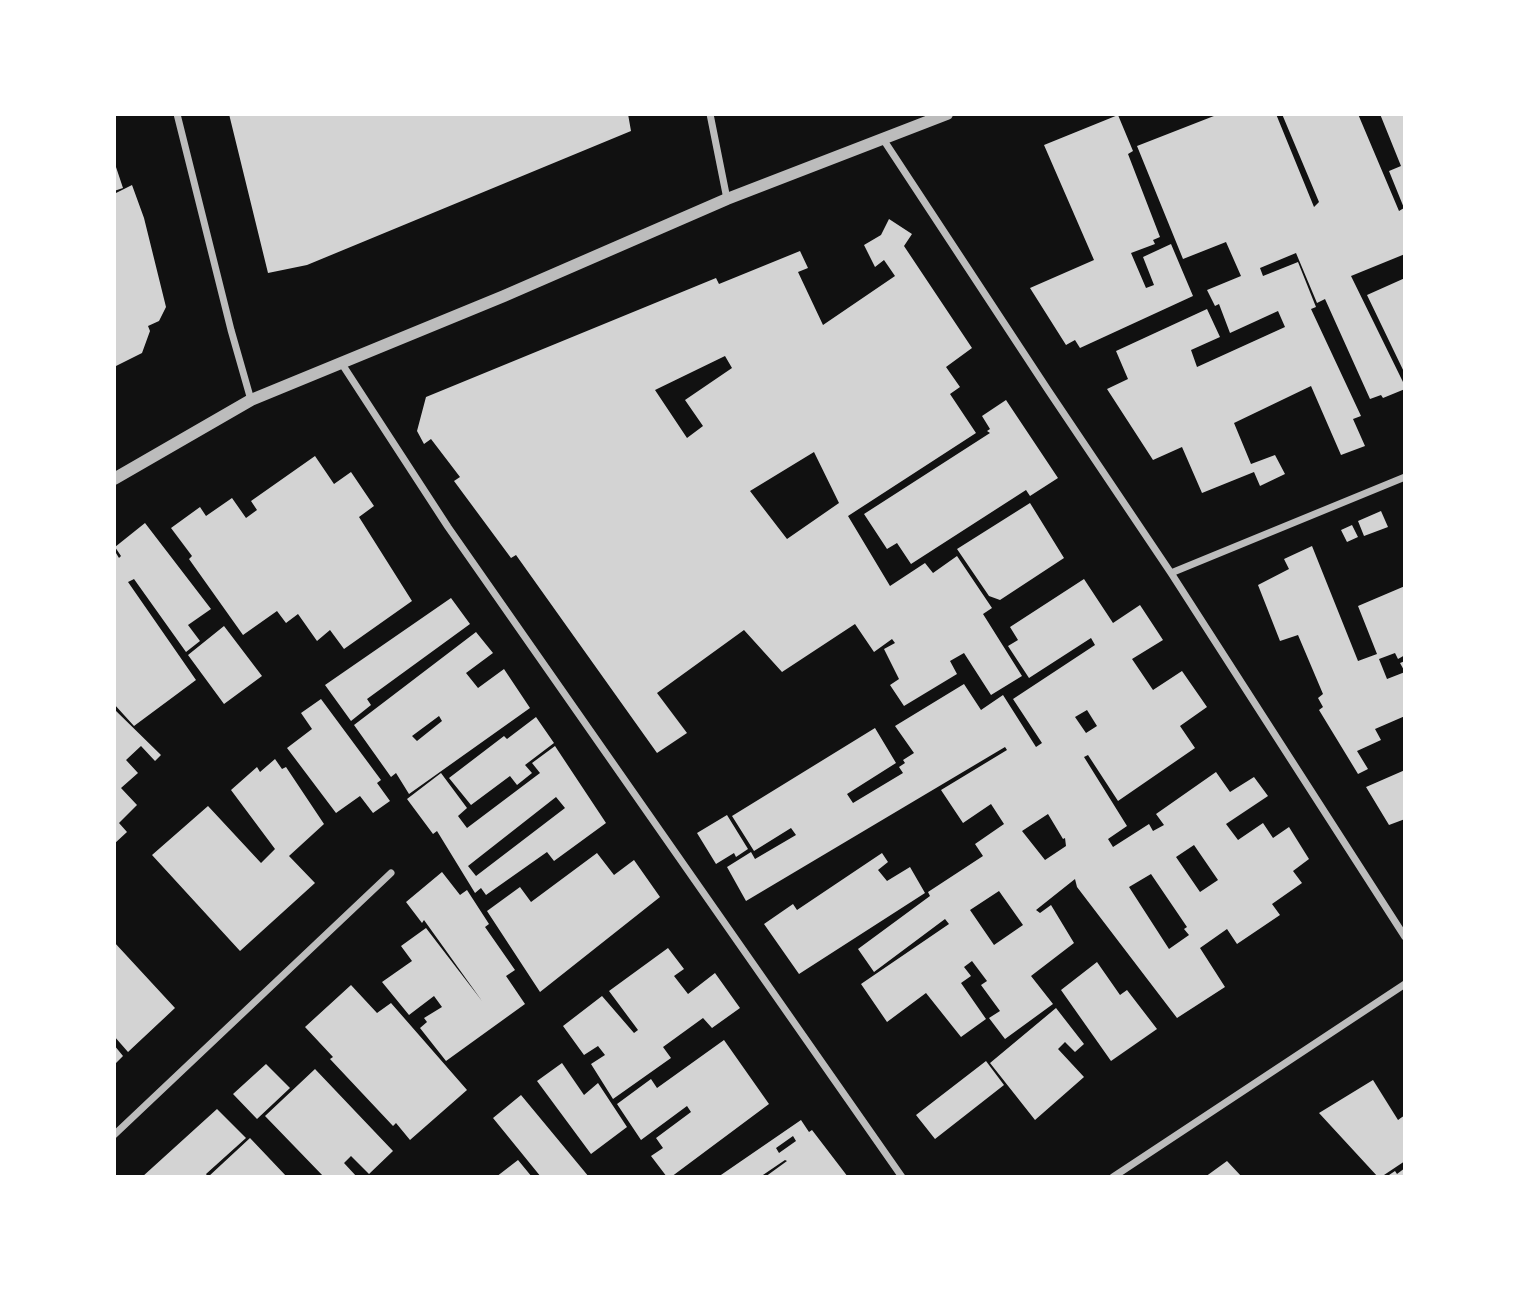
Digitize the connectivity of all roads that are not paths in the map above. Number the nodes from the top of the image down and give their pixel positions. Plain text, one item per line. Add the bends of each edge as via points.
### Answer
1 (177, 114) edge
2 (710, 114) edge
3 (947, 114) edge
4 (883, 139) junction
5 (727, 199) junction
6 (342, 364) junction
7 (251, 400) junction
8 (1405, 477) edge
9 (114, 479) edge
10 (1171, 573) junction
11 (391, 873) dead end
12 (1405, 937) edge
13 (1405, 984) edge
14 (114, 1135) edge
15 (902, 1177) edge
16 (1113, 1177) edge

1 - 7 street
2 - 5 street
3 - 4 street
4 - 5 street
4 - 10 street
5 - 6 street
6 - 7 street
6 - 15 street via 448,527
7 - 9 street
8 - 10 street
10 - 12 street
11 - 14 street
13 - 16 street

